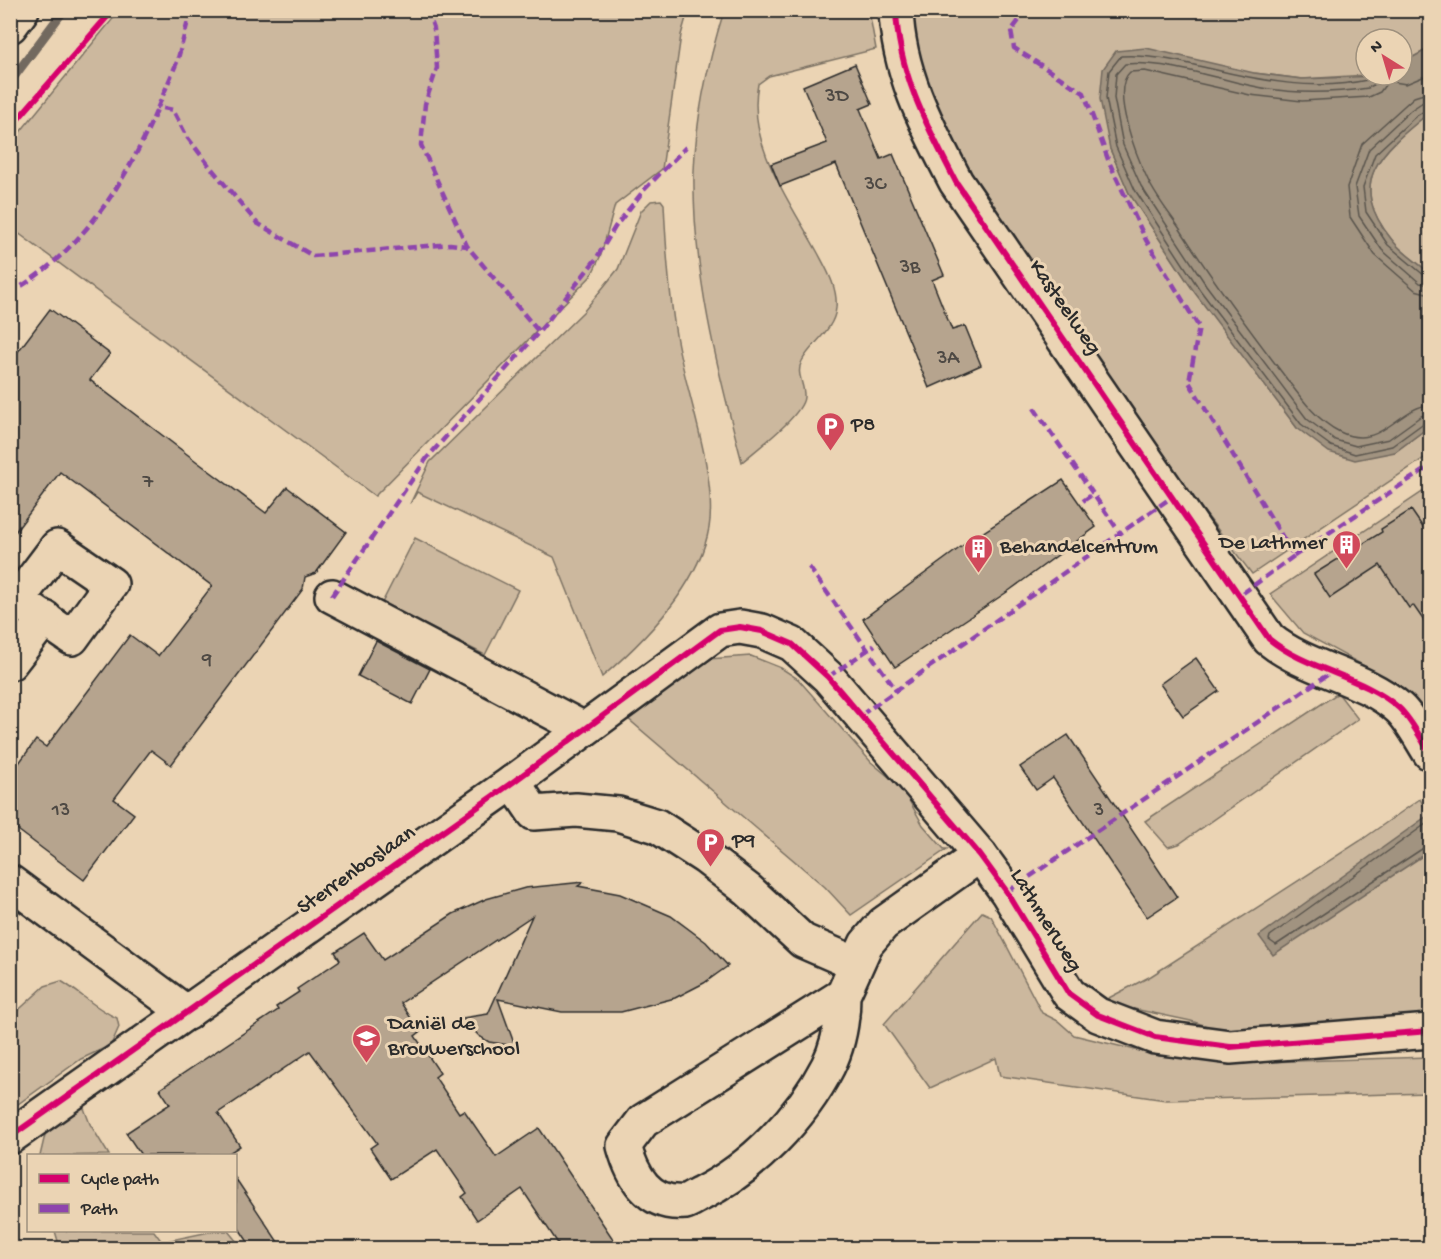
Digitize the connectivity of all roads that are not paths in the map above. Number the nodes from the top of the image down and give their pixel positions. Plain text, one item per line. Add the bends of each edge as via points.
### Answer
1 (22, 10) edge
2 (896, 10) edge
3 (10, 26) edge
4 (332, 596) dead end
5 (45, 618) dead end
6 (720, 630) joint
7 (10, 663) edge
8 (584, 729) junction
9 (1431, 753) edge
10 (513, 782) junction
11 (980, 855) junction
12 (10, 882) edge
13 (856, 964) junction
14 (843, 994) junction
15 (187, 1013) junction
16 (1431, 1031) edge
17 (10, 1137) edge

1 - 3 street
2 - 9 street, Kasteelweg via 907,76 956,182 1269,639 1288,654 1371,690 1399,708
4 - 8 street
5 - 7 street
6 - 8 street, Sterrenboslaan
6 - 11 street, Lathmerweg via 740,627 762,631 792,644 834,685
8 - 10 street, Sterrenboslaan
10 - 13 street via 534,813 576,810 618,814 657,826 705,856 803,941
10 - 15 street, Sterrenboslaan
11 - 13 street, Lathmerweg via 882,924
11 - 16 street, Lathmerweg via 1069,994 1098,1015 1155,1037 1230,1047
12 - 15 street
13 - 14 street, Lathmerweg
14 - 14 street, Lathmerweg via 643,1121 624,1146 640,1186 663,1199 685,1202 715,1187 769,1143 816,1087 829,1064 838,1039
15 - 17 street, Sterrenboslaan

